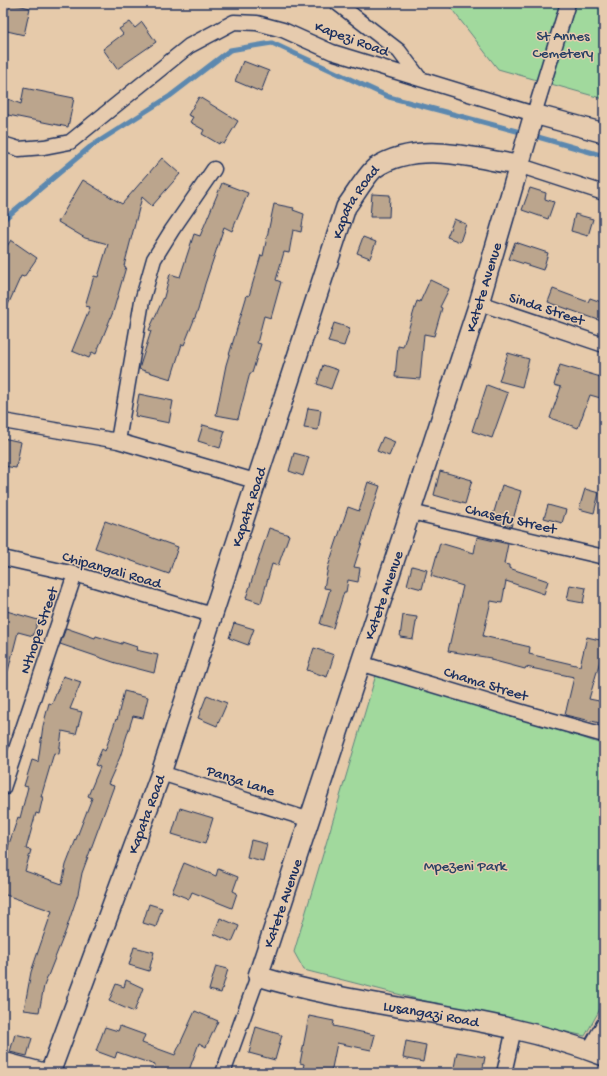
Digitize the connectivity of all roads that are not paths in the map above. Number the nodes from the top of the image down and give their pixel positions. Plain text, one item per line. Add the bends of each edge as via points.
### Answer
1 (337, 3) edge
2 (568, 3) edge
3 (420, 79) junction
4 (530, 128) junction
5 (604, 133) edge
6 (3, 144) edge
7 (518, 165) junction
8 (214, 169) dead end
9 (604, 193) edge
10 (479, 303) junction
11 (604, 345) edge
12 (3, 421) edge
13 (118, 441) junction
14 (255, 481) junction
15 (411, 512) junction
16 (604, 557) edge
17 (3, 558) edge
18 (75, 574) junction
19 (212, 615) junction
20 (360, 663) junction
21 (604, 735) edge
22 (161, 773) junction
23 (3, 788) edge
24 (310, 820) junction
25 (258, 976) junction
26 (604, 1024) edge
27 (514, 1029) junction
28 (597, 1053) edge
29 (3, 1062) edge
30 (44, 1073) edge
31 (50, 1073) edge
32 (223, 1073) edge
33 (504, 1073) edge

1 - 3 street via 399,51
2 - 4 street
3 - 4 street, Kapezi Road
3 - 6 street, Kapezi Road via 332,52 283,30 234,22 188,46 70,142 44,148 19,149
4 - 5 street
4 - 7 street, Katete Avenue
7 - 9 street, Kapata Road
7 - 10 street, Katete Avenue
7 - 14 street, Kapata Road via 439,153 418,153 395,158 374,169 346,207
8 - 13 street via 154,259 142,301
10 - 11 street, Sinda Street
10 - 15 street, Katete Avenue
12 - 13 street
13 - 14 street
14 - 19 street, Kapata Road
15 - 16 street, Chasefu Street
15 - 20 street, Katete Avenue
17 - 18 street, Chipangali Road
18 - 19 street, Chipangali Road
18 - 23 street, Nthope Street
19 - 22 street, Kapata Road
20 - 21 street, Chama Street
20 - 24 street, Katete Avenue
22 - 24 street, Panza Lane
22 - 31 street, Kapata Road
24 - 25 street, Katete Avenue
25 - 27 street, Lusangazi Road via 296,988
25 - 32 street, Katete Avenue
26 - 28 street
27 - 28 street, Lusangazi Road
27 - 33 street
29 - 30 street

